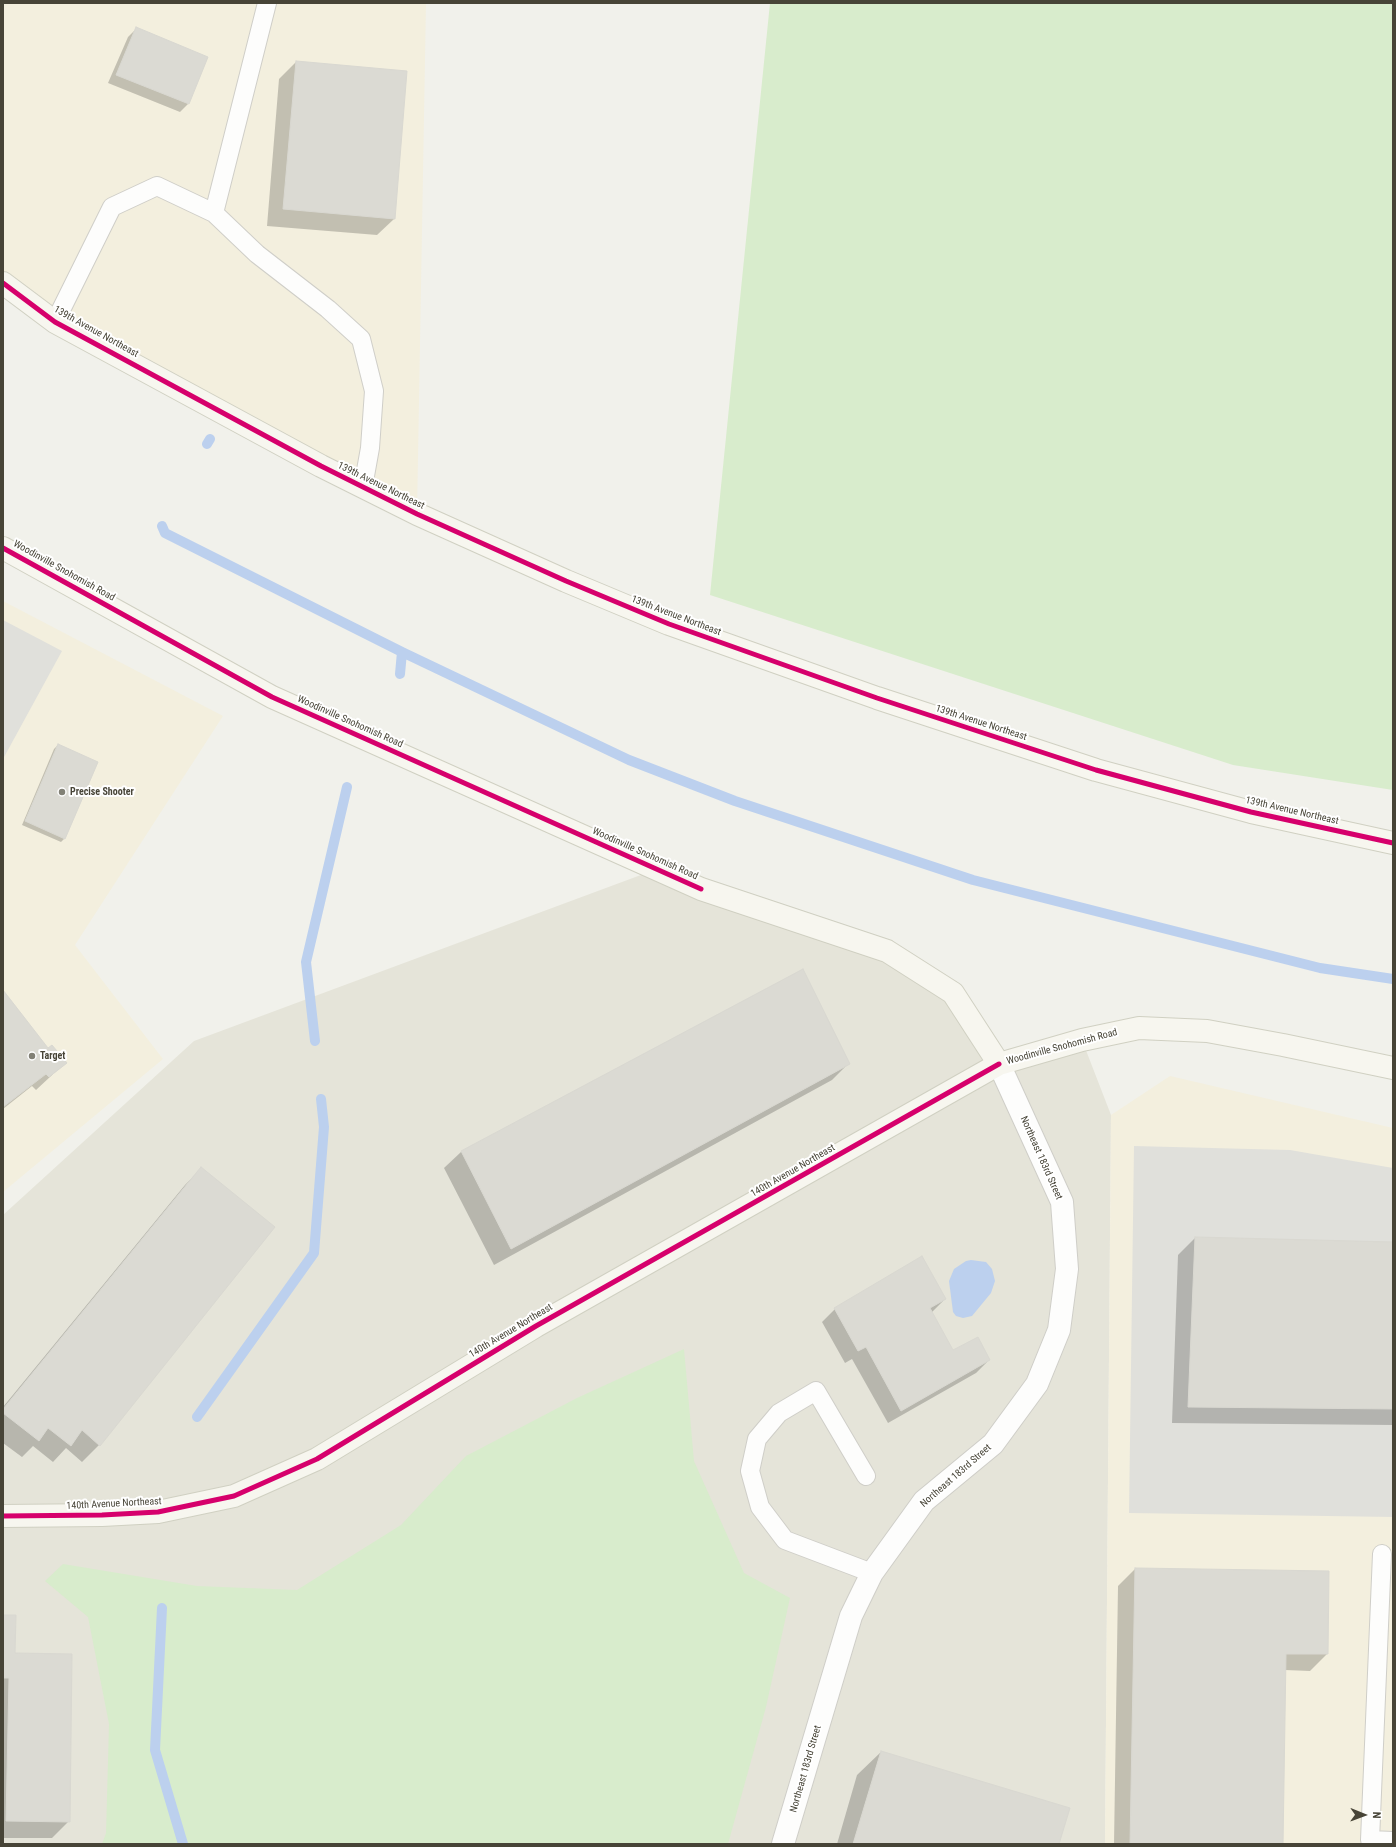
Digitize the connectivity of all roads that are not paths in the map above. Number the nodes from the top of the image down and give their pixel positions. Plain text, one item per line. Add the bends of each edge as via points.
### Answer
1 (267, 3) edge
2 (214, 213) junction
3 (3, 283) edge
4 (56, 322) junction
5 (363, 487) junction
6 (3, 548) edge
7 (1393, 843) edge
8 (999, 1064) junction
9 (1393, 1068) edge
10 (866, 1476) dead end
11 (3, 1516) edge
12 (1382, 1554) dead end
13 (872, 1573) junction
14 (1393, 1841) edge
15 (783, 1844) edge

1 - 2 lane
2 - 4 lane via 157,186 112,207
2 - 5 lane via 257,254 328,309 361,340 374,391 370,448
3 - 4 main road, 139th Avenue Northeast
4 - 5 main road, 139th Avenue Northeast
5 - 7 main road, 139th Avenue Northeast via 566,581 662,621 877,698 1096,770 1251,812
6 - 8 main road, Woodinville Snohomish Road via 272,697 701,889 887,951 953,993
8 - 9 main road, Woodinville Snohomish Road via 1082,1040 1138,1028 1207,1031
8 - 11 main road, 140th Avenue Northeast via 536,1326 317,1459 234,1496 158,1512
8 - 13 street, Northeast 183rd Street via 1062,1202 1067,1269 1059,1330 1037,1384 993,1444 924,1501
10 - 13 lane via 816,1391 779,1413 757,1439 750,1472 760,1507 785,1540
12 - 14 lane via 1370,1840
13 - 15 street, Northeast 183rd Street via 851,1616

